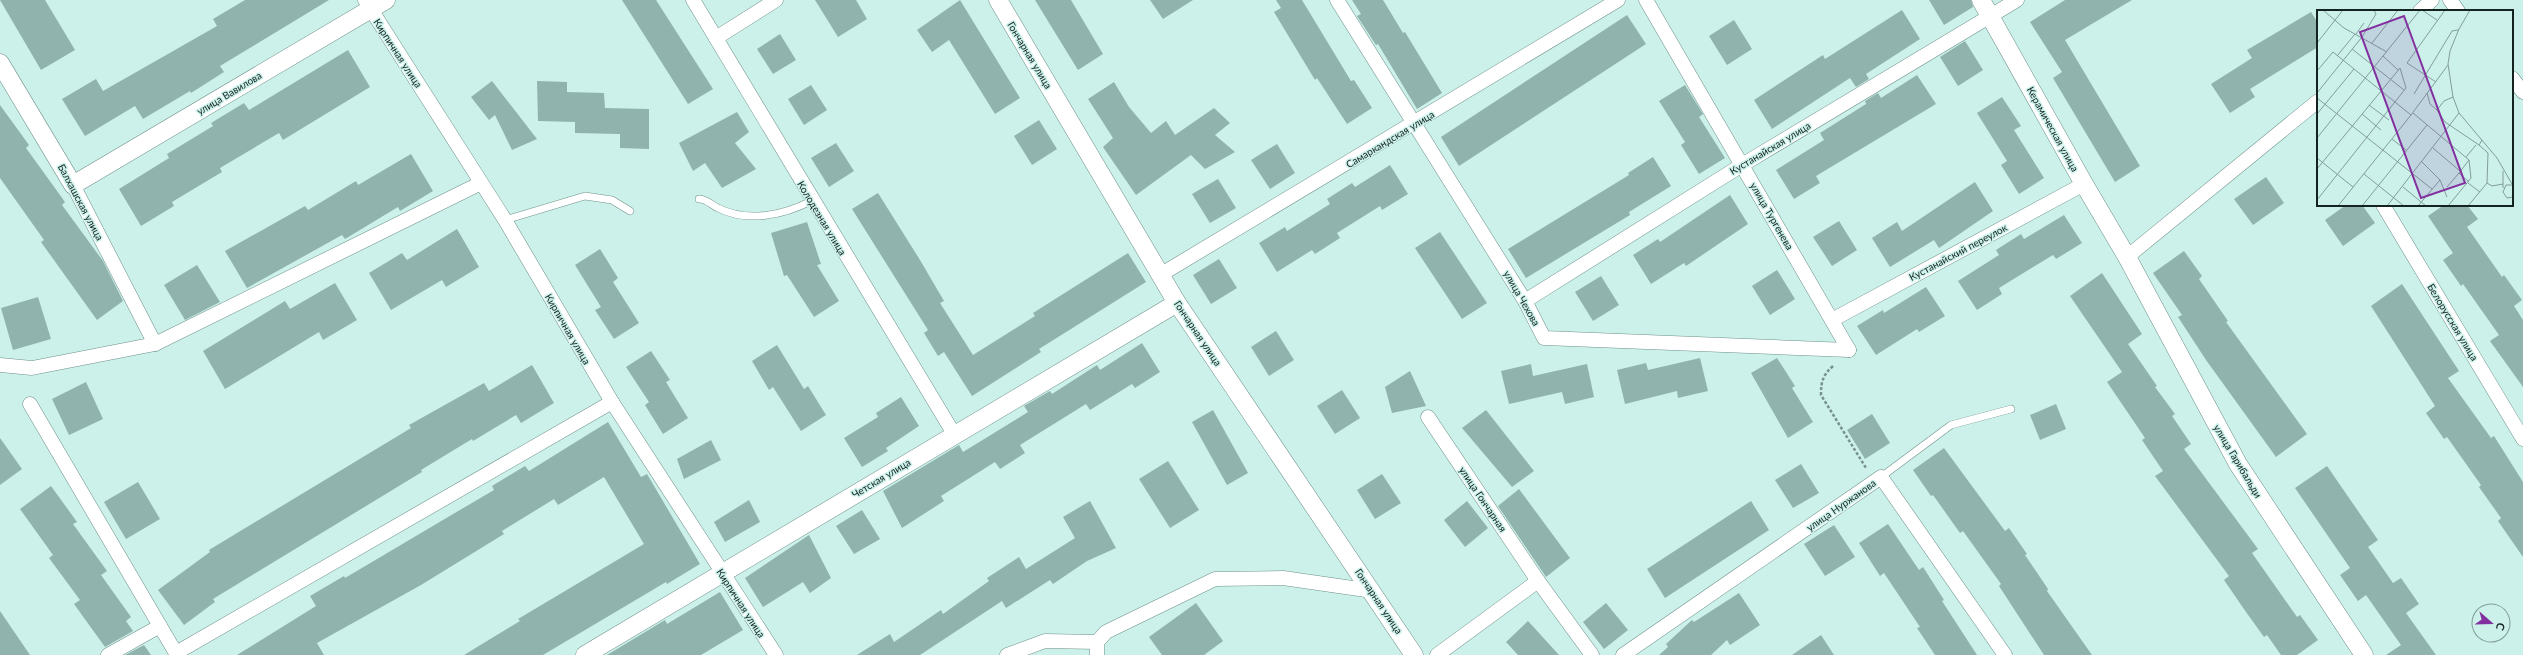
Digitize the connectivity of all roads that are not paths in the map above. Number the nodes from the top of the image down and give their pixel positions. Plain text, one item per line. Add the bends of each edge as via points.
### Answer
1 (386, 0) edge
2 (693, 0) edge
3 (776, 0) edge
4 (998, 0) edge
5 (1337, 0) edge
6 (1618, 0) edge
7 (1646, 0) edge
8 (1981, 0) edge
9 (2017, 0) edge
10 (2432, 0) edge
11 (2450, 0) edge
12 (368, 5) edge
13 (2421, 10) edge
14 (2457, 10) edge
15 (1990, 16) junction
16 (716, 38) junction
17 (0, 63) edge
18 (2513, 79) edge
19 (2523, 92) edge
20 (2317, 102) edge
21 (1414, 124) junction
22 (1742, 165) junction
23 (481, 183) junction
24 (2084, 184) junction
25 (73, 185) junction
26 (699, 199) dead end
27 (811, 201) junction
28 (2384, 206) edge
29 (630, 211) dead end
30 (505, 220) junction
31 (2127, 257) junction
32 (1160, 275) junction
33 (1525, 301) junction
34 (1177, 303) junction
35 (1832, 320) junction
36 (155, 344) junction
37 (1849, 350) joint
38 (0, 365) edge
39 (612, 402) junction
40 (30, 404) dead end
41 (2011, 409) dead end
42 (1428, 417) dead end
43 (954, 434) junction
44 (2523, 439) edge
45 (1878, 480) junction
46 (722, 574) junction
47 (1538, 581) junction
48 (1372, 591) junction
49 (160, 626) junction
50 (1097, 648) edge
51 (176, 654) edge
52 (108, 655) edge
53 (585, 655) edge
54 (776, 655) edge
55 (1006, 655) edge
56 (1414, 655) edge
57 (1437, 655) edge
58 (1592, 655) edge
59 (1624, 655) edge
60 (2005, 655) edge
61 (2364, 655) edge

1 - 12 street, улица Вавилова
2 - 16 street, Колодезная улица
3 - 16 street
4 - 32 street, Гончарная улица
5 - 21 street, улица Чехова
6 - 21 street, Самаркандская улица
7 - 22 street, улица Тургенева
8 - 15 street, Керамическая улица
9 - 15 street, Кустанайская улица
10 - 13 street
11 - 14 street
12 - 23 street, Кирпичная улица
12 - 25 street, улица Вавилова
15 - 22 street, Кустанайская улица
15 - 24 street, Керамическая улица
16 - 27 street, Колодезная улица
17 - 25 street, Балхашская улица
18 - 19 street
20 - 31 street
21 - 32 street, Самаркандская улица
21 - 33 street, улица Чехова
22 - 33 street, Кустанайская улица
22 - 35 street, улица Тургенева
23 - 30 street, Кирпичная улица
23 - 36 street
24 - 31 street, Керамическая улица
24 - 35 street, Кустанайский переулок
25 - 36 street, Балхашская улица
26 - 27 lane via 704,199 718,208 756,218 796,209
27 - 43 street, Колодезная улица
28 - 44 street, Белорусская улица
29 - 30 lane via 612,200 584,196
30 - 39 street, Кирпичная улица
31 - 61 street, улица Гарибальди via 2238,464
32 - 34 street, Гончарная улица
33 - 37 street, улица Чехова via 1544,338
34 - 43 street, Четская улица
34 - 48 street, Гончарная улица
35 - 37 street, улица Тургенева
36 - 38 street via 32,368
39 - 46 street, Кирпичная улица
39 - 51 street
40 - 49 street
41 - 45 lane via 1951,425
42 - 47 street, улица Гончарная
43 - 46 street, Четская улица
45 - 59 street, улица Нуржанова
45 - 60 street, улица Нуржанова
46 - 53 street, Четская улица
46 - 54 street, Кирпичная улица
47 - 57 street
47 - 58 street, улица Гончарная
48 - 50 street via 1283,578 1215,579 1106,632
48 - 56 street, Гончарная улица
49 - 51 street
49 - 52 street
50 - 55 street via 1045,642

